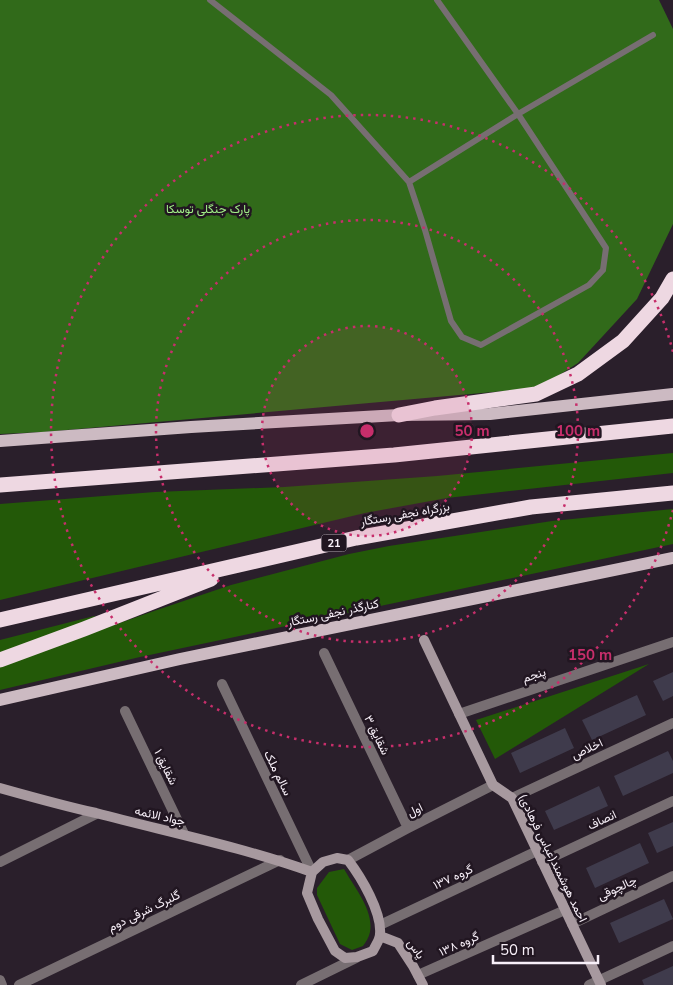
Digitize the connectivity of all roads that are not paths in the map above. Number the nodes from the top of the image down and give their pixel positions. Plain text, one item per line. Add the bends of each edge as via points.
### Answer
1 (210, 0) edge
2 (437, 0) edge
3 (653, 35) dead end
4 (518, 114) junction
5 (409, 182) junction
6 (673, 279) edge
7 (673, 394) edge
8 (399, 415) junction
9 (673, 426) edge
10 (0, 441) edge
11 (0, 485) edge
12 (673, 493) edge
13 (673, 558) edge
14 (258, 560) junction
15 (0, 620) edge
16 (424, 640) dead end
17 (673, 642) edge
18 (324, 653) dead end
19 (0, 660) edge
20 (222, 684) dead end
21 (0, 700) edge
22 (125, 711) dead end
23 (459, 714) junction
24 (673, 723) edge
25 (493, 785) junction
26 (0, 788) edge
27 (512, 798) junction
28 (673, 801) edge
29 (96, 814) junction
30 (408, 828) junction
31 (184, 834) junction
32 (537, 851) junction
33 (280, 860) junction
34 (348, 860) junction
35 (0, 862) edge
36 (542, 862) junction
37 (312, 872) junction
38 (673, 876) edge
39 (565, 910) junction
40 (572, 924) junction
41 (380, 930) junction
42 (673, 946) edge
43 (357, 957) junction
44 (0, 980) edge
45 (420, 980) edge
46 (596, 984) edge
47 (2, 985) edge
48 (19, 985) edge
49 (301, 985) edge

1 - 5 lane via 331,95
2 - 4 lane
3 - 4 lane
4 - 5 lane
4 - 5 lane via 606,248 603,270 590,285 481,346 462,337 451,321
6 - 8 highway via 662,298 622,341 578,374 536,394
7 - 8 main road via 490,414
8 - 10 main road
9 - 11 highway via 394,455
12 - 14 highway, بزرگراه نجفی رستگار / 21 via 531,507 356,538
13 - 21 main road, کنارگذر نجفی رستگار via 180,659
14 - 15 highway, بزرگراه نجفی رستگار / 21
14 - 19 highway
16 - 23 street
17 - 23 street, پنجم
18 - 30 street, شقایق ۳
20 - 37 street, سالم ملک
22 - 31 street, شقایق ۱
23 - 25 street
24 - 27 street, اخلاص
25 - 27 street, احمد هوشمند(عباس فرهادی)
25 - 30 street, اول
26 - 29 street, جواد الائمه
27 - 32 street, احمد هوشمند(عباس فرهادی)
28 - 36 street, انصاف
29 - 31 street, جواد الائمه
29 - 35 street
30 - 34 street, اول
31 - 33 street, جواد الائمه
32 - 36 street, احمد هوشمند(عباس فرهادی)
32 - 41 street, گروه ۱۳۷
33 - 37 street, جواد الائمه
33 - 48 street, گلبرگ شرقی دوم
34 - 37 street via 337,858 323,862
34 - 41 street via 369,892
36 - 39 street, احمد هوشمند(عباس فرهادی)
37 - 43 street via 307,893 335,951 345,958
38 - 40 street, چالچوقی
39 - 40 street, احمد هوشمند(عباس فرهادی)
39 - 45 street, گروه ۱۳۸
40 - 46 street, احمد هوشمند(عباس فرهادی)
41 - 43 street via 373,951
41 - 45 street, یاس via 398,943
42 - 46 street
43 - 49 street
44 - 47 street

